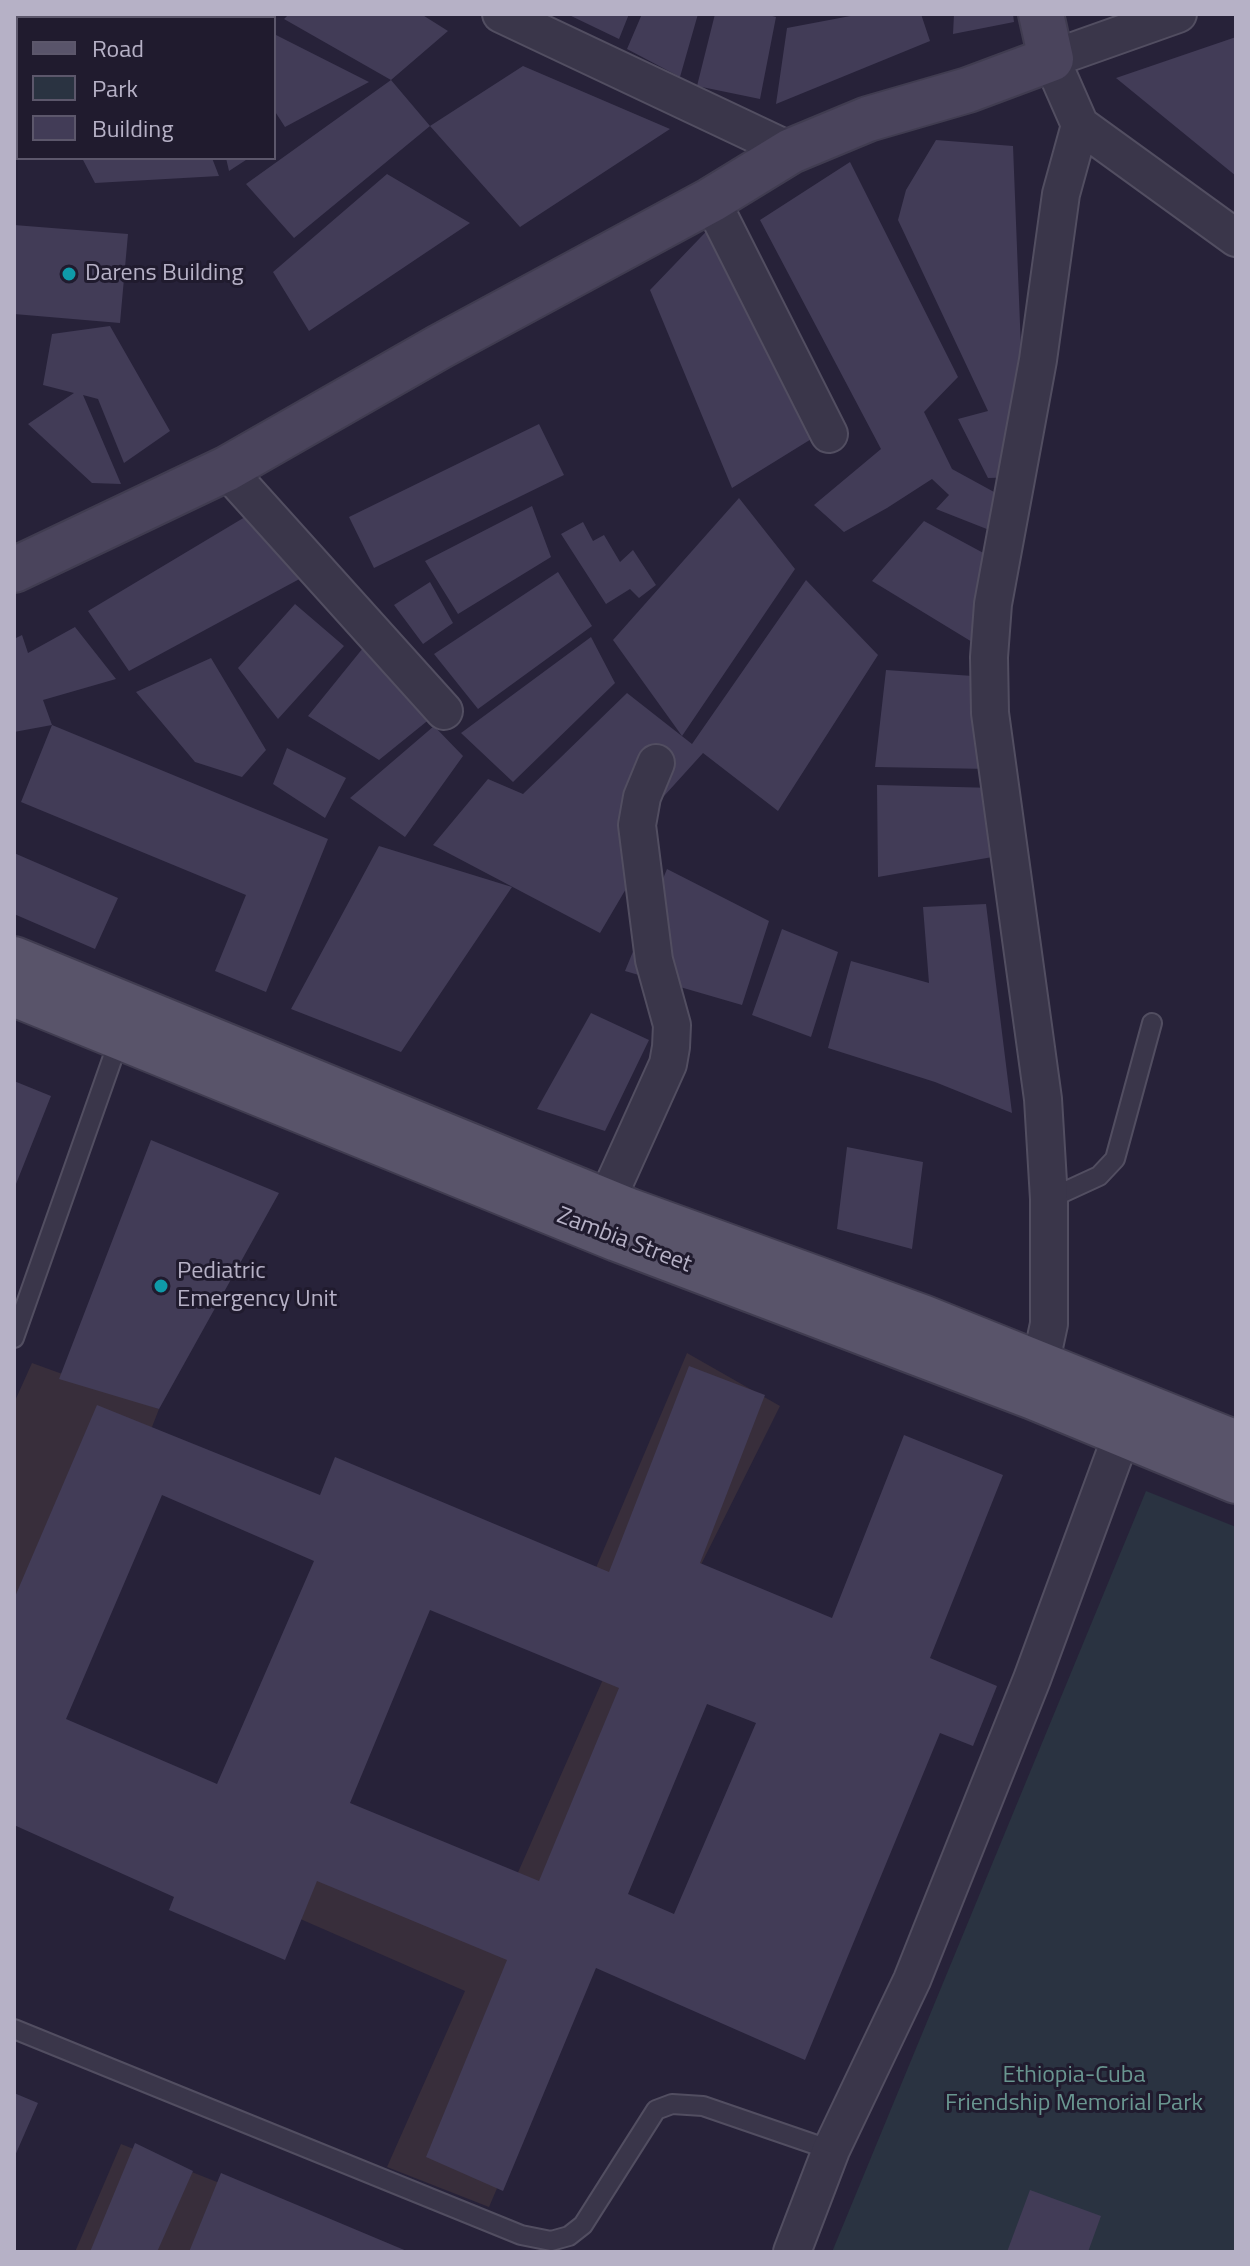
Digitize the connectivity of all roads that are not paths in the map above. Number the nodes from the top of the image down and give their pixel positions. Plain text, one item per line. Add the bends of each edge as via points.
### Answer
1 (501, 14) edge
2 (1041, 14) edge
3 (1178, 14) edge
4 (1051, 59) junction
5 (1080, 125) junction
6 (791, 151) junction
7 (711, 200) junction
8 (1236, 238) edge
9 (829, 434) dead end
10 (226, 469) junction
11 (14, 570) edge
12 (444, 711) dead end
13 (656, 763) dead end
14 (14, 959) edge
15 (14, 994) edge
16 (125, 1022) junction
17 (1152, 1023) dead end
18 (1049, 1199) junction
19 (600, 1216) junction
20 (14, 1338) edge
21 (1037, 1380) junction
22 (1127, 1418) junction
23 (1236, 1443) edge
24 (1236, 1481) edge
25 (14, 2029) edge
26 (831, 2150) junction
27 (792, 2252) edge

1 - 6 street
2 - 4 street
3 - 4 street
4 - 5 street
4 - 6 street via 868,119
5 - 8 street
5 - 18 street via 1061,194 1038,360 993,604 989,657 990,713 1043,1099
6 - 7 street
7 - 9 street
7 - 10 street
10 - 11 street
10 - 12 street
13 - 19 street via 637,825 654,960 672,1025 671,1047
14 - 16 main road, Zambia Street
15 - 16 main road, Zambia Street
16 - 19 main road, Zambia Street
16 - 20 lane
17 - 18 lane via 1115,1159 1099,1176
18 - 21 street via 1049,1324
19 - 21 main road, Zambia Street
21 - 22 main road, Zambia Street
22 - 23 main road, Zambia Street
22 - 24 main road, Zambia Street
22 - 26 street via 1032,1679 923,1951
25 - 26 lane via 521,2235 551,2241 583,2225 656,2110 672,2104 703,2106
26 - 27 street

